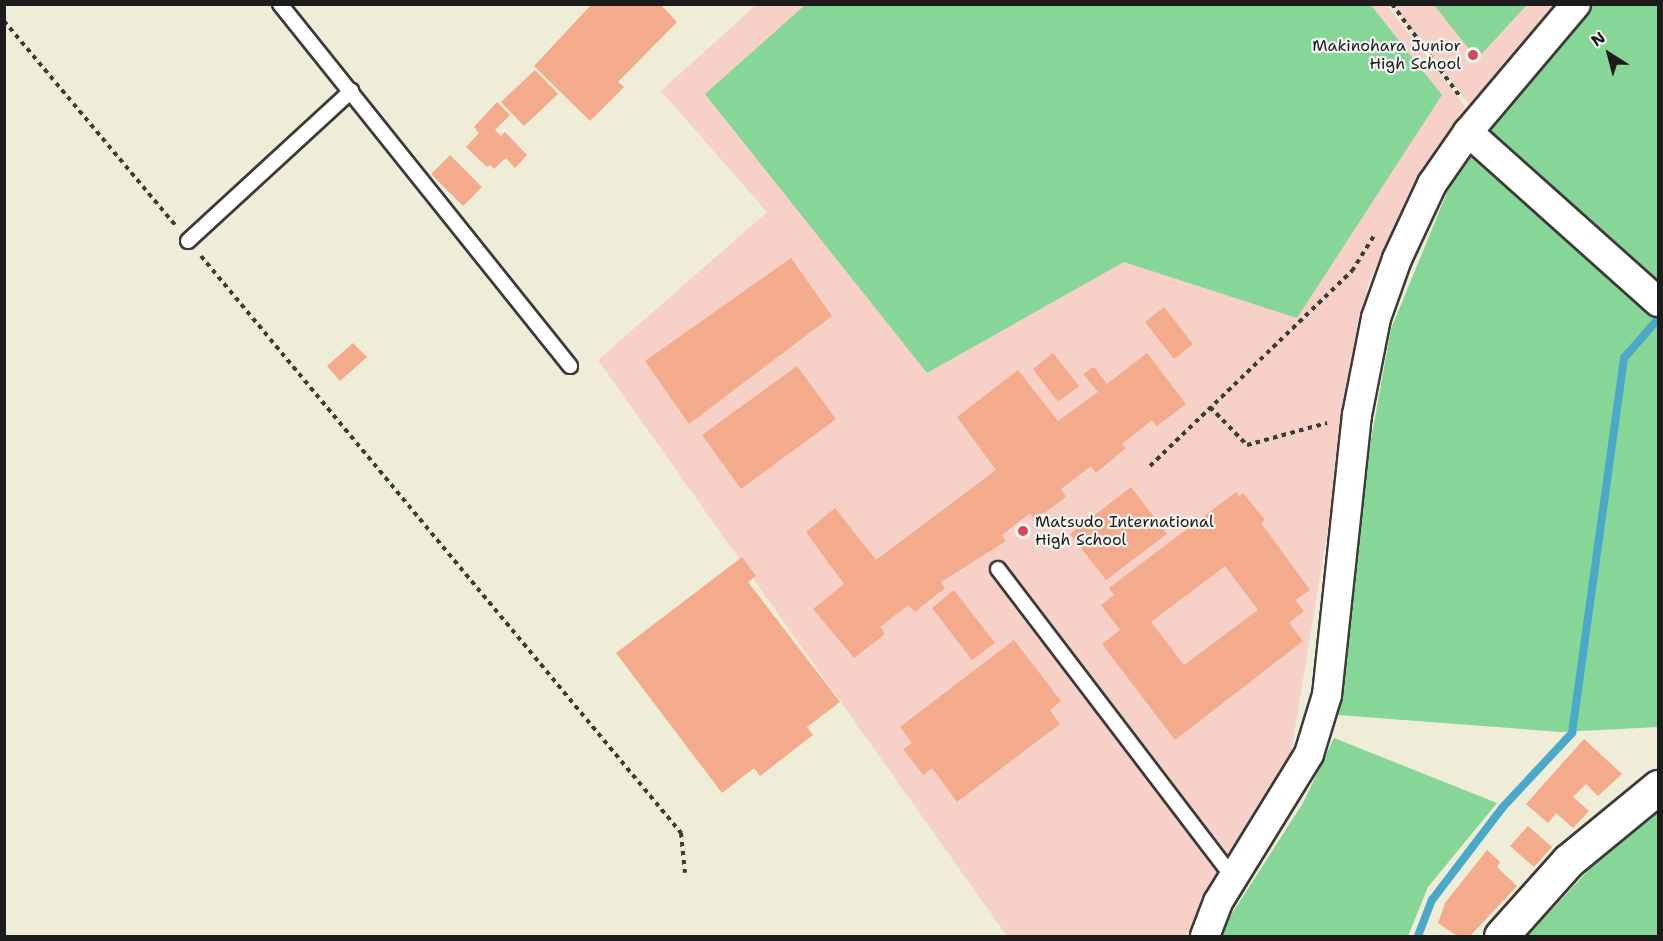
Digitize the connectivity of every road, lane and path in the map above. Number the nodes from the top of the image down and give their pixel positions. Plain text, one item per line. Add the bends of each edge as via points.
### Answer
1 (280, 4) edge
2 (1392, 4) edge
3 (1575, 4) edge
4 (4, 21) edge
5 (351, 91) junction
6 (1462, 121) junction
7 (1376, 232) dead end
8 (188, 242) junction
9 (1659, 302) edge
10 (570, 366) dead end
11 (1210, 407) junction
12 (1357, 415) junction
13 (1150, 466) dead end
14 (998, 569) dead end
15 (1659, 787) edge
16 (685, 873) dead end
17 (1233, 878) junction
18 (1206, 936) edge
19 (1501, 936) edge

1 - 5 lane
2 - 6 path via 1463,100
3 - 6 street
4 - 8 path
5 - 8 lane
5 - 10 lane
6 - 9 street
6 - 12 street via 1397,259 1376,318
7 - 11 path via 1352,271
8 - 16 path via 681,833
11 - 12 path via 1247,445
11 - 13 path
12 - 17 street via 1327,695 1305,762
14 - 17 lane
15 - 19 street via 1568,861
17 - 18 street via 1218,902

